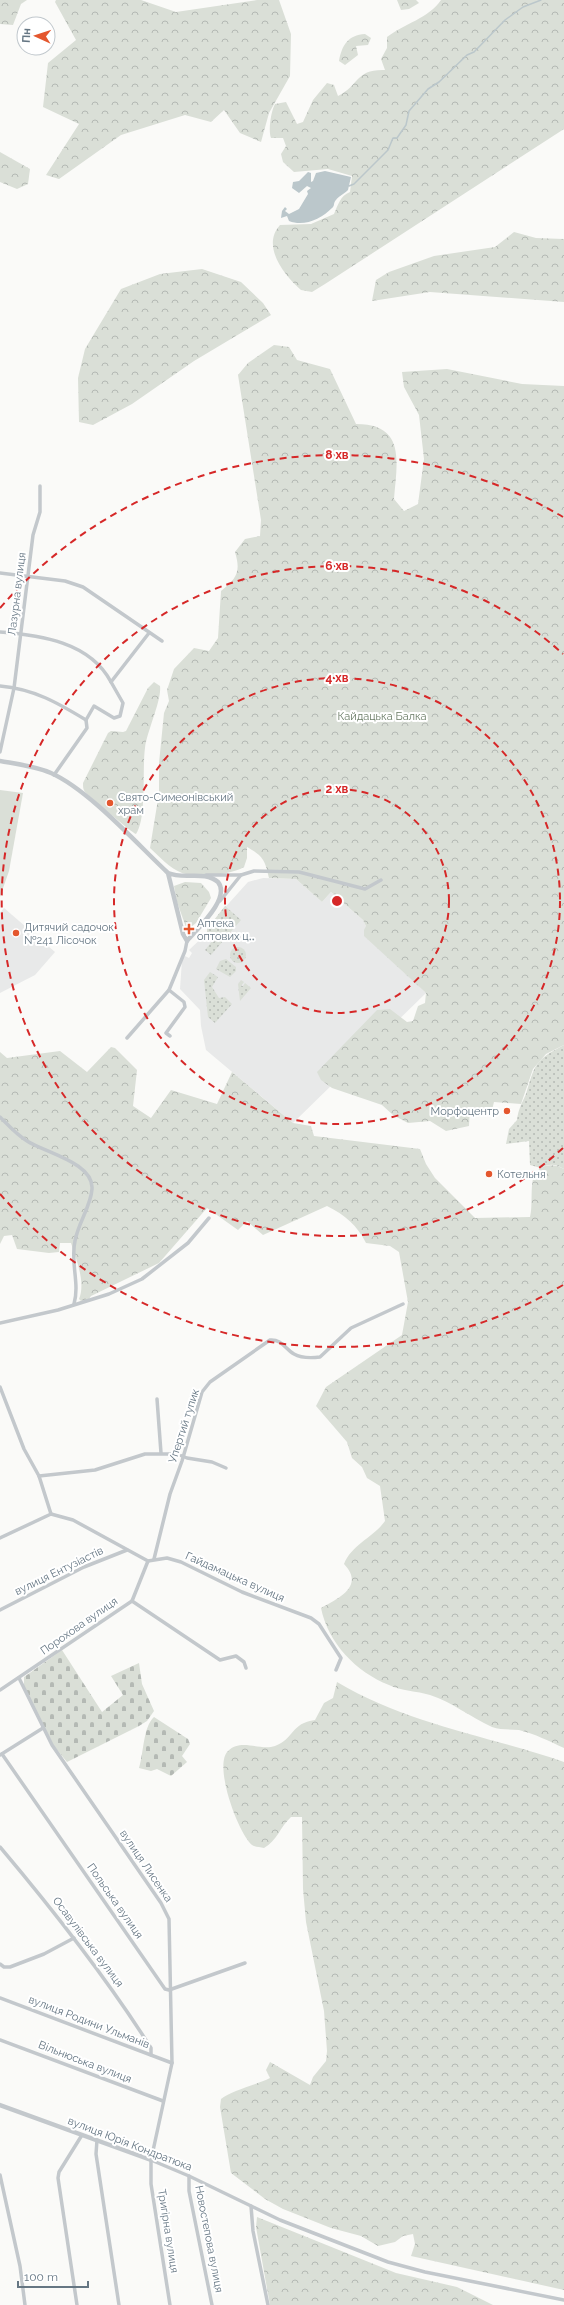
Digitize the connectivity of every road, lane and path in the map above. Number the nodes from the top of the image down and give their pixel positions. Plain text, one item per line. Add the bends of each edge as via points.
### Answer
1 (40, 486) dead end
2 (0, 573) edge
3 (29, 575) junction
4 (0, 632) edge
5 (149, 633) junction
6 (21, 634) junction
7 (162, 641) dead end
8 (111, 682) junction
9 (0, 686) edge
10 (14, 688) junction
11 (86, 720) junction
12 (0, 752) edge
13 (0, 761) edge
14 (54, 775) junction
15 (168, 873) junction
16 (241, 875) junction
17 (202, 876) junction
18 (381, 880) dead end
19 (220, 901) junction
20 (187, 941) junction
21 (169, 990) junction
22 (170, 1036) dead end
23 (128, 1038) dead end
24 (0, 1117) edge
25 (209, 1218) dead end
26 (74, 1304) junction
27 (403, 1304) dead end
28 (0, 1323) edge
29 (0, 1387) edge
30 (157, 1400) dead end
31 (161, 1453) junction
32 (183, 1456) junction
33 (226, 1468) dead end
34 (39, 1476) junction
35 (51, 1514) junction
36 (0, 1538) edge
37 (127, 1550) junction
38 (154, 1558) junction
39 (148, 1560) junction
40 (132, 1601) junction
41 (0, 1610) edge
42 (246, 1668) dead end
43 (336, 1670) dead end
44 (19, 1678) junction
45 (0, 1690) edge
46 (43, 1728) junction
47 (1, 1755) edge
48 (0, 1847) edge
49 (74, 1938) junction
50 (245, 1963) dead end
51 (0, 1964) edge
52 (169, 1990) junction
53 (0, 1998) edge
54 (0, 2040) edge
55 (151, 2055) junction
56 (172, 2063) junction
57 (163, 2101) junction
58 (0, 2105) edge
59 (82, 2134) junction
60 (97, 2140) junction
61 (151, 2160) junction
62 (0, 2175) edge
63 (189, 2176) junction
64 (251, 2206) junction
65 (564, 2300) edge
66 (24, 2305) edge
67 (77, 2305) edge
68 (119, 2305) edge
69 (170, 2305) edge
70 (212, 2305) edge
71 (268, 2305) edge

1 - 3 street, Лазурна вулиця via 40,512 33,536
2 - 3 street
3 - 5 street via 83,587
3 - 6 street, Лазурна вулиця
4 - 6 street
5 - 7 street
5 - 8 street
6 - 8 street via 49,638 77,649 93,660
6 - 10 street, Лазурна вулиця
8 - 11 street via 123,703 120,716 114,718 94,706
9 - 10 street
10 - 11 street via 51,699
10 - 12 street, Лазурна вулиця
11 - 14 street via 87,728
13 - 14 street via 31,766
14 - 15 street via 88,798
15 - 17 street via 184,877
15 - 20 street
16 - 17 street
16 - 18 street via 254,871 287,870 365,889
16 - 19 street
17 - 19 street via 214,878 220,884
19 - 20 street
20 - 21 street
21 - 22 street via 184,1002 185,1007 166,1033
21 - 23 street
24 - 26 street via 28,1141 74,1164 90,1176 92,1192 74,1242 77,1292
25 - 26 street via 188,1243 142,1279 109,1294
26 - 28 street
27 - 32 street, Упертий тупик via 351,1328 320,1357 293,1354 276,1340 270,1340 258,1347 210,1382 202,1392
29 - 34 street via 24,1449
30 - 31 street
31 - 32 street
31 - 34 street via 129,1457 95,1470
32 - 33 street via 212,1462
32 - 38 street, Упертий тупик via 170,1494
34 - 35 street
35 - 36 street
35 - 37 street via 73,1520
37 - 39 street
37 - 41 street, вулиця Ентузіастів via 84,1566
38 - 39 street, Гайдамацька вулиця
38 - 43 street, Гайдамацька вулиця via 181,1562 242,1592 311,1618 319,1624 341,1658
39 - 40 street
40 - 42 street, Порохова вулиця via 220,1660 236,1656 244,1662
40 - 44 street, Порохова вулиця
44 - 45 street, Порохова вулиця
44 - 46 street, вулиця Лисенка
46 - 47 street, Польська вулиця
46 - 52 street, вулиця Лисенка via 76,1783 167,1914 171,1938
47 - 52 street, Польська вулиця via 164,1989
48 - 49 street, Осавулівська вулиця
49 - 51 street via 44,1954 10,1967
49 - 55 street, Осавулівська вулиця via 122,2003 150,2048
50 - 52 street
52 - 56 street, вулиця Лисенка
53 - 55 street, вулиця Родини Ульманів
54 - 57 street, Вільнюська вулиця
55 - 56 street, вулиця Родини Ульманів
56 - 57 street, вулиця Лисенка
57 - 61 street, вулиця Лисенка
58 - 59 street, вулиця Юрія Кондратюка
59 - 60 street, вулиця Юрія Кондратюка
59 - 67 street via 58,2178
60 - 61 street, вулиця Юрія Кондратюка
60 - 68 street via 96,2154
61 - 63 street, вулиця Юрія Кондратюка
61 - 69 street, Тригірна вулиця via 151,2184
62 - 66 street via 20,2266
63 - 64 street, вулиця Юрія Кондратюка
63 - 70 street, Новостепова вулиця via 189,2191
64 - 65 street, вулиця Юрія Кондратюка via 318,2236 388,2262
64 - 71 street

